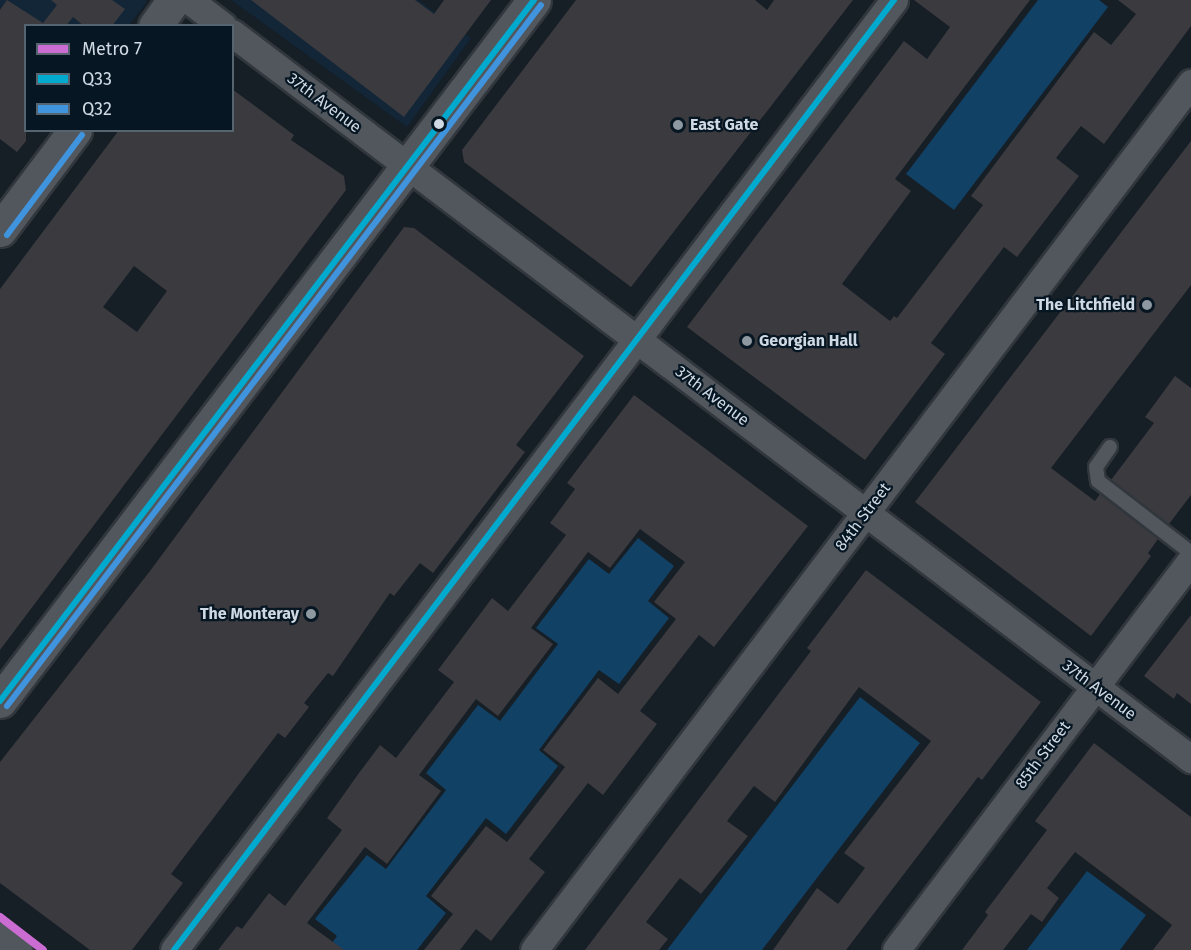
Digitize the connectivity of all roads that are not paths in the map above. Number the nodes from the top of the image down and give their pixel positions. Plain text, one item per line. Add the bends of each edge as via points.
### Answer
1 (174, 0) edge
2 (189, 0) edge
3 (534, 0) edge
4 (894, 0) edge
5 (156, 24) edge
6 (220, 24) edge
7 (234, 35) edge
8 (1191, 83) edge
9 (74, 132) edge
10 (408, 166) junction
11 (0, 230) edge
12 (637, 340) junction
13 (1110, 447) dead end
14 (866, 513) junction
15 (1191, 553) edge
16 (1191, 560) edge
17 (1095, 687) junction
18 (0, 701) edge
19 (1191, 759) edge
20 (0, 939) edge
21 (15, 950) edge
22 (174, 950) edge
23 (534, 950) edge
24 (896, 950) edge

1 - 5 street
2 - 6 street
3 - 10 street
4 - 12 street
7 - 10 street, 37th Avenue
8 - 14 street, 84th Street
9 - 11 street
10 - 12 street, 37th Avenue
10 - 18 street
12 - 14 street, 37th Avenue
12 - 22 street
13 - 15 lane via 1096,467 1098,481
14 - 17 street, 37th Avenue
14 - 23 street, 84th Street
16 - 17 street, 85th Street
17 - 19 street, 37th Avenue
17 - 24 street, 85th Street
20 - 21 street

